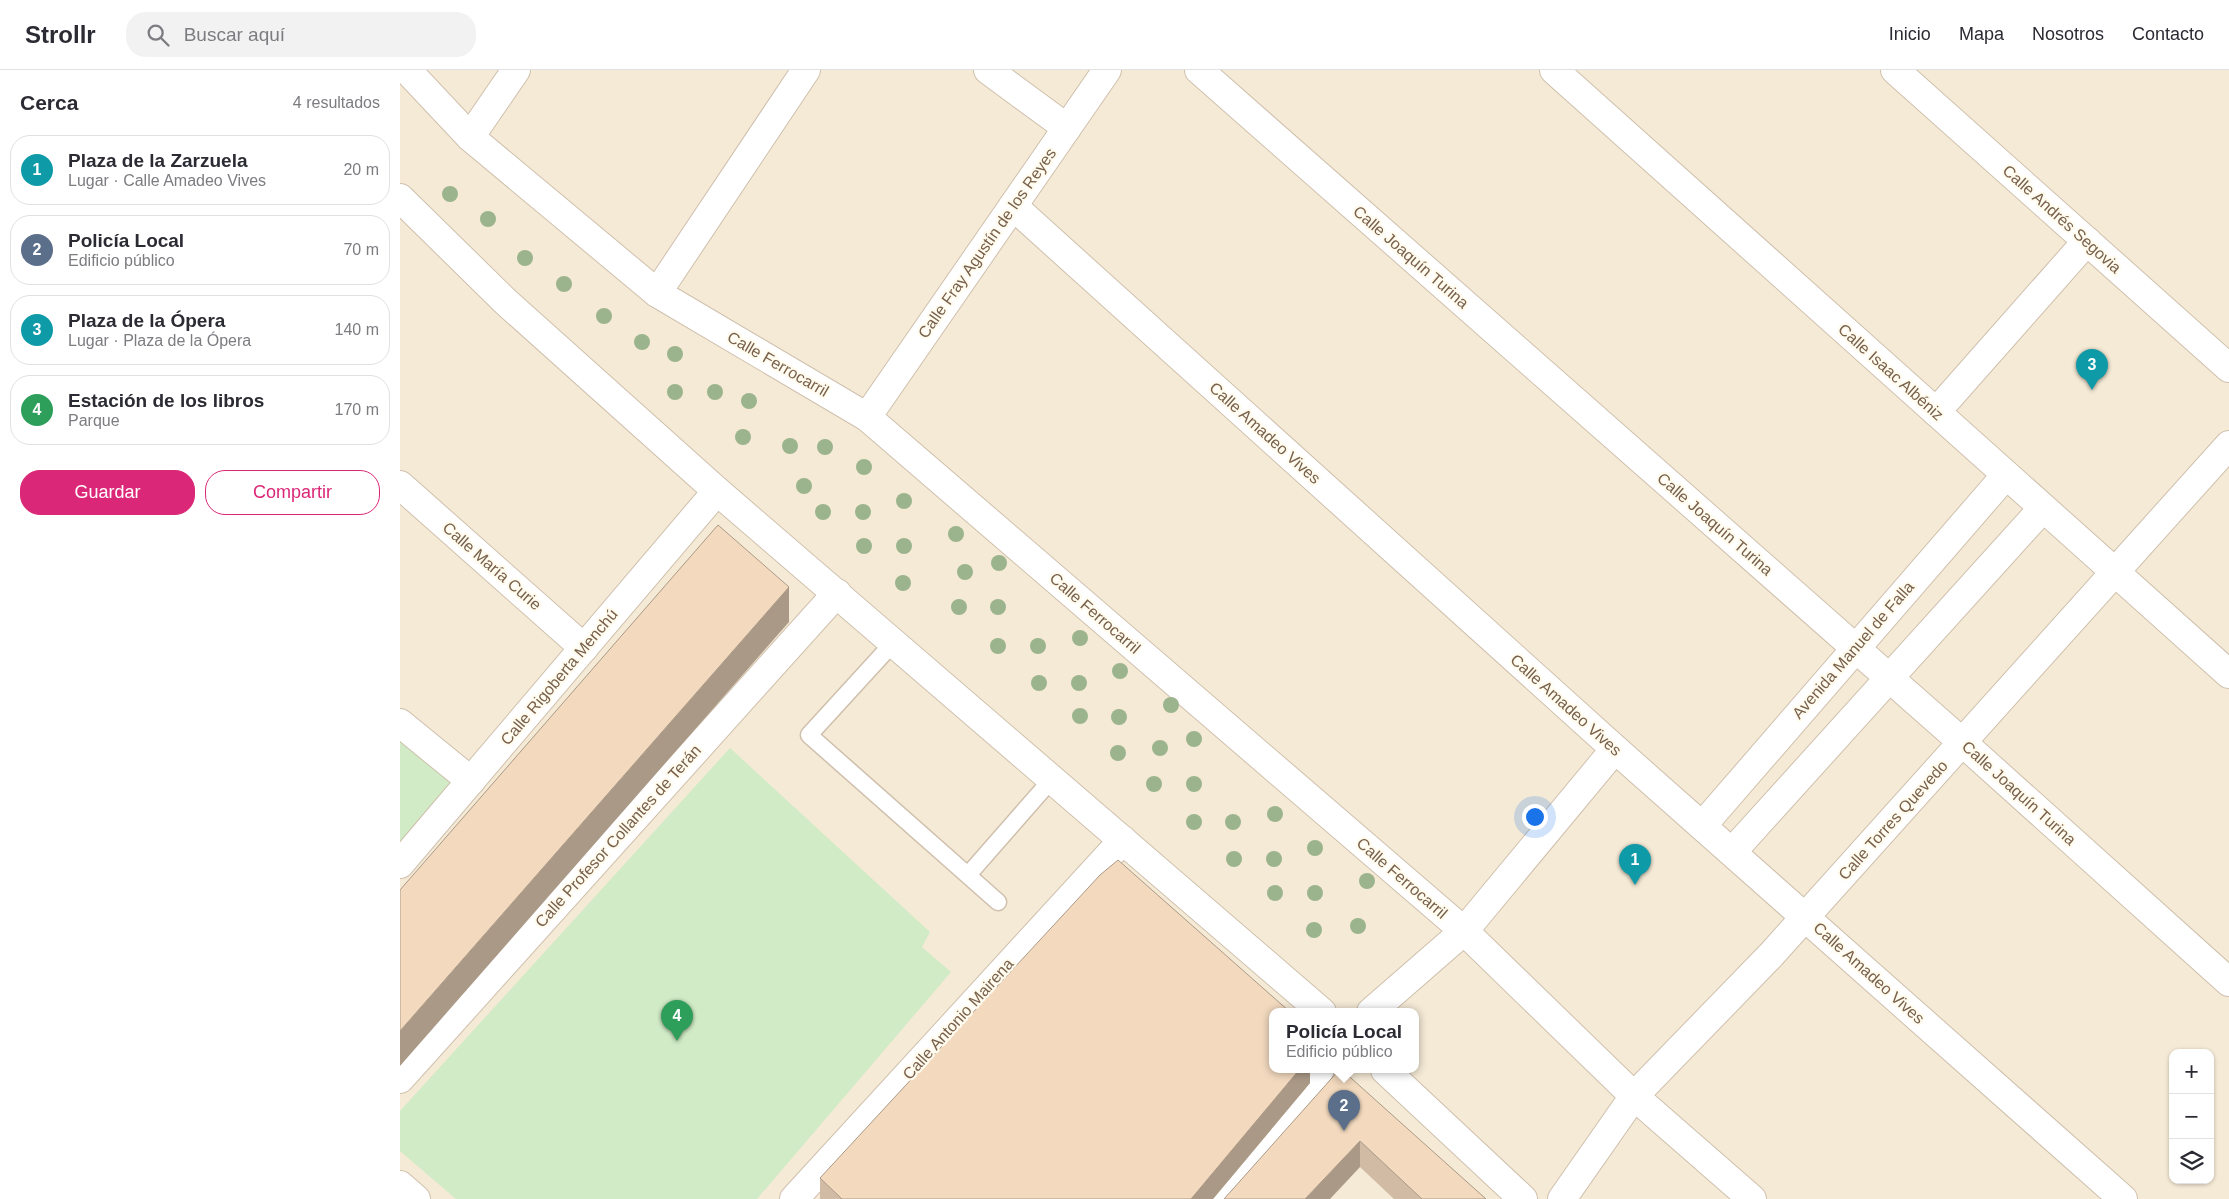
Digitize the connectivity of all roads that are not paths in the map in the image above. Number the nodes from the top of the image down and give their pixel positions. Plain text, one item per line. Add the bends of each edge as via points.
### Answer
1 (407, 70) edge
2 (516, 70) edge
3 (806, 70) edge
4 (988, 70) edge
5 (1107, 70) edge
6 (1199, 70) edge
7 (1554, 70) edge
8 (1895, 70) edge
9 (1067, 128) junction
10 (470, 137) junction
11 (400, 198) edge
12 (1013, 206) junction
13 (2087, 242) junction
14 (657, 293) junction
15 (2229, 368) edge
16 (1936, 412) junction
17 (867, 417) junction
18 (2229, 445) edge
19 (2006, 475) junction
20 (400, 485) edge
21 (717, 490) junction
22 (2043, 508) junction
23 (2116, 572) junction
24 (837, 594) junction
25 (894, 642) junction
26 (1855, 647) junction
27 (584, 648) junction
28 (2229, 674) edge
29 (1889, 677) junction
30 (400, 722) edge
31 (1962, 742) junction
32 (1615, 749) junction
33 (1052, 779) junction
34 (471, 781) junction
35 (1702, 826) junction
36 (1122, 840) junction
37 (1732, 852) junction
38 (400, 864) edge
39 (968, 875) junction
40 (998, 902) dead end
41 (1806, 917) junction
42 (1464, 931) junction
43 (2229, 982) edge
44 (1317, 1008) edge
45 (1376, 1008) edge
46 (1318, 1073) edge
47 (1389, 1073) edge
48 (400, 1080) edge
49 (1634, 1096) junction
50 (400, 1185) edge
51 (416, 1199) edge
52 (794, 1199) edge
53 (1226, 1199) edge
54 (1523, 1199) edge
55 (1562, 1199) edge
56 (1752, 1199) edge
57 (2123, 1199) edge

1 - 10 street, Calle Ferrocarril
2 - 10 street
3 - 14 street
4 - 9 street
5 - 9 street, Calle Fray Agustín de los Reyes
6 - 26 street, Calle Joaquín Turina
7 - 16 street, Calle Isaac Albéniz
8 - 13 street, Calle Andrés Segovia
9 - 12 street, Calle Fray Agustín de los Reyes
10 - 14 street, Calle Ferrocarril
11 - 21 street via 506,302
12 - 17 street, Calle Fray Agustín de los Reyes
12 - 32 street, Calle Amadeo Vives
13 - 15 street, Calle Andrés Segovia
13 - 16 street
14 - 17 street, Calle Ferrocarril
16 - 19 street, Calle Isaac Albéniz
17 - 42 street, Calle Ferrocarril
18 - 23 street, Calle Torres Quevedo
19 - 22 street, Calle Isaac Albéniz
19 - 26 street, Avenida Manuel de Falla
20 - 27 street, Calle María Curie
21 - 24 street
21 - 27 street, Calle Rigoberta Menchú
22 - 23 street, Calle Isaac Albéniz
22 - 29 street
23 - 28 street, Calle Isaac Albéniz
23 - 31 street, Calle Torres Quevedo
24 - 25 street
24 - 48 street, Calle Profesor Collantes de Terán
25 - 33 street
25 - 39 lane via 809,734
26 - 29 street, Calle Joaquín Turina
26 - 35 street, Avenida Manuel de Falla
27 - 34 street, Calle Rigoberta Menchú
29 - 31 street, Calle Joaquín Turina
29 - 37 street
30 - 34 street
31 - 41 street, Calle Torres Quevedo
31 - 43 street, Calle Joaquín Turina
32 - 35 street, Calle Amadeo Vives
32 - 42 street
33 - 36 street
33 - 39 lane
34 - 38 street, Calle Rigoberta Menchú
35 - 37 street, Calle Amadeo Vives
36 - 44 street
36 - 52 street, Calle Antonio Mairena
37 - 41 street, Calle Amadeo Vives
39 - 40 lane
41 - 49 street, Calle Torres Quevedo
41 - 57 street, Calle Amadeo Vives
42 - 45 street
42 - 49 street, Calle Ferrocarril
46 - 53 street
47 - 54 street
49 - 55 street, Calle Torres Quevedo
49 - 56 street, Calle Ferrocarril
50 - 51 street

